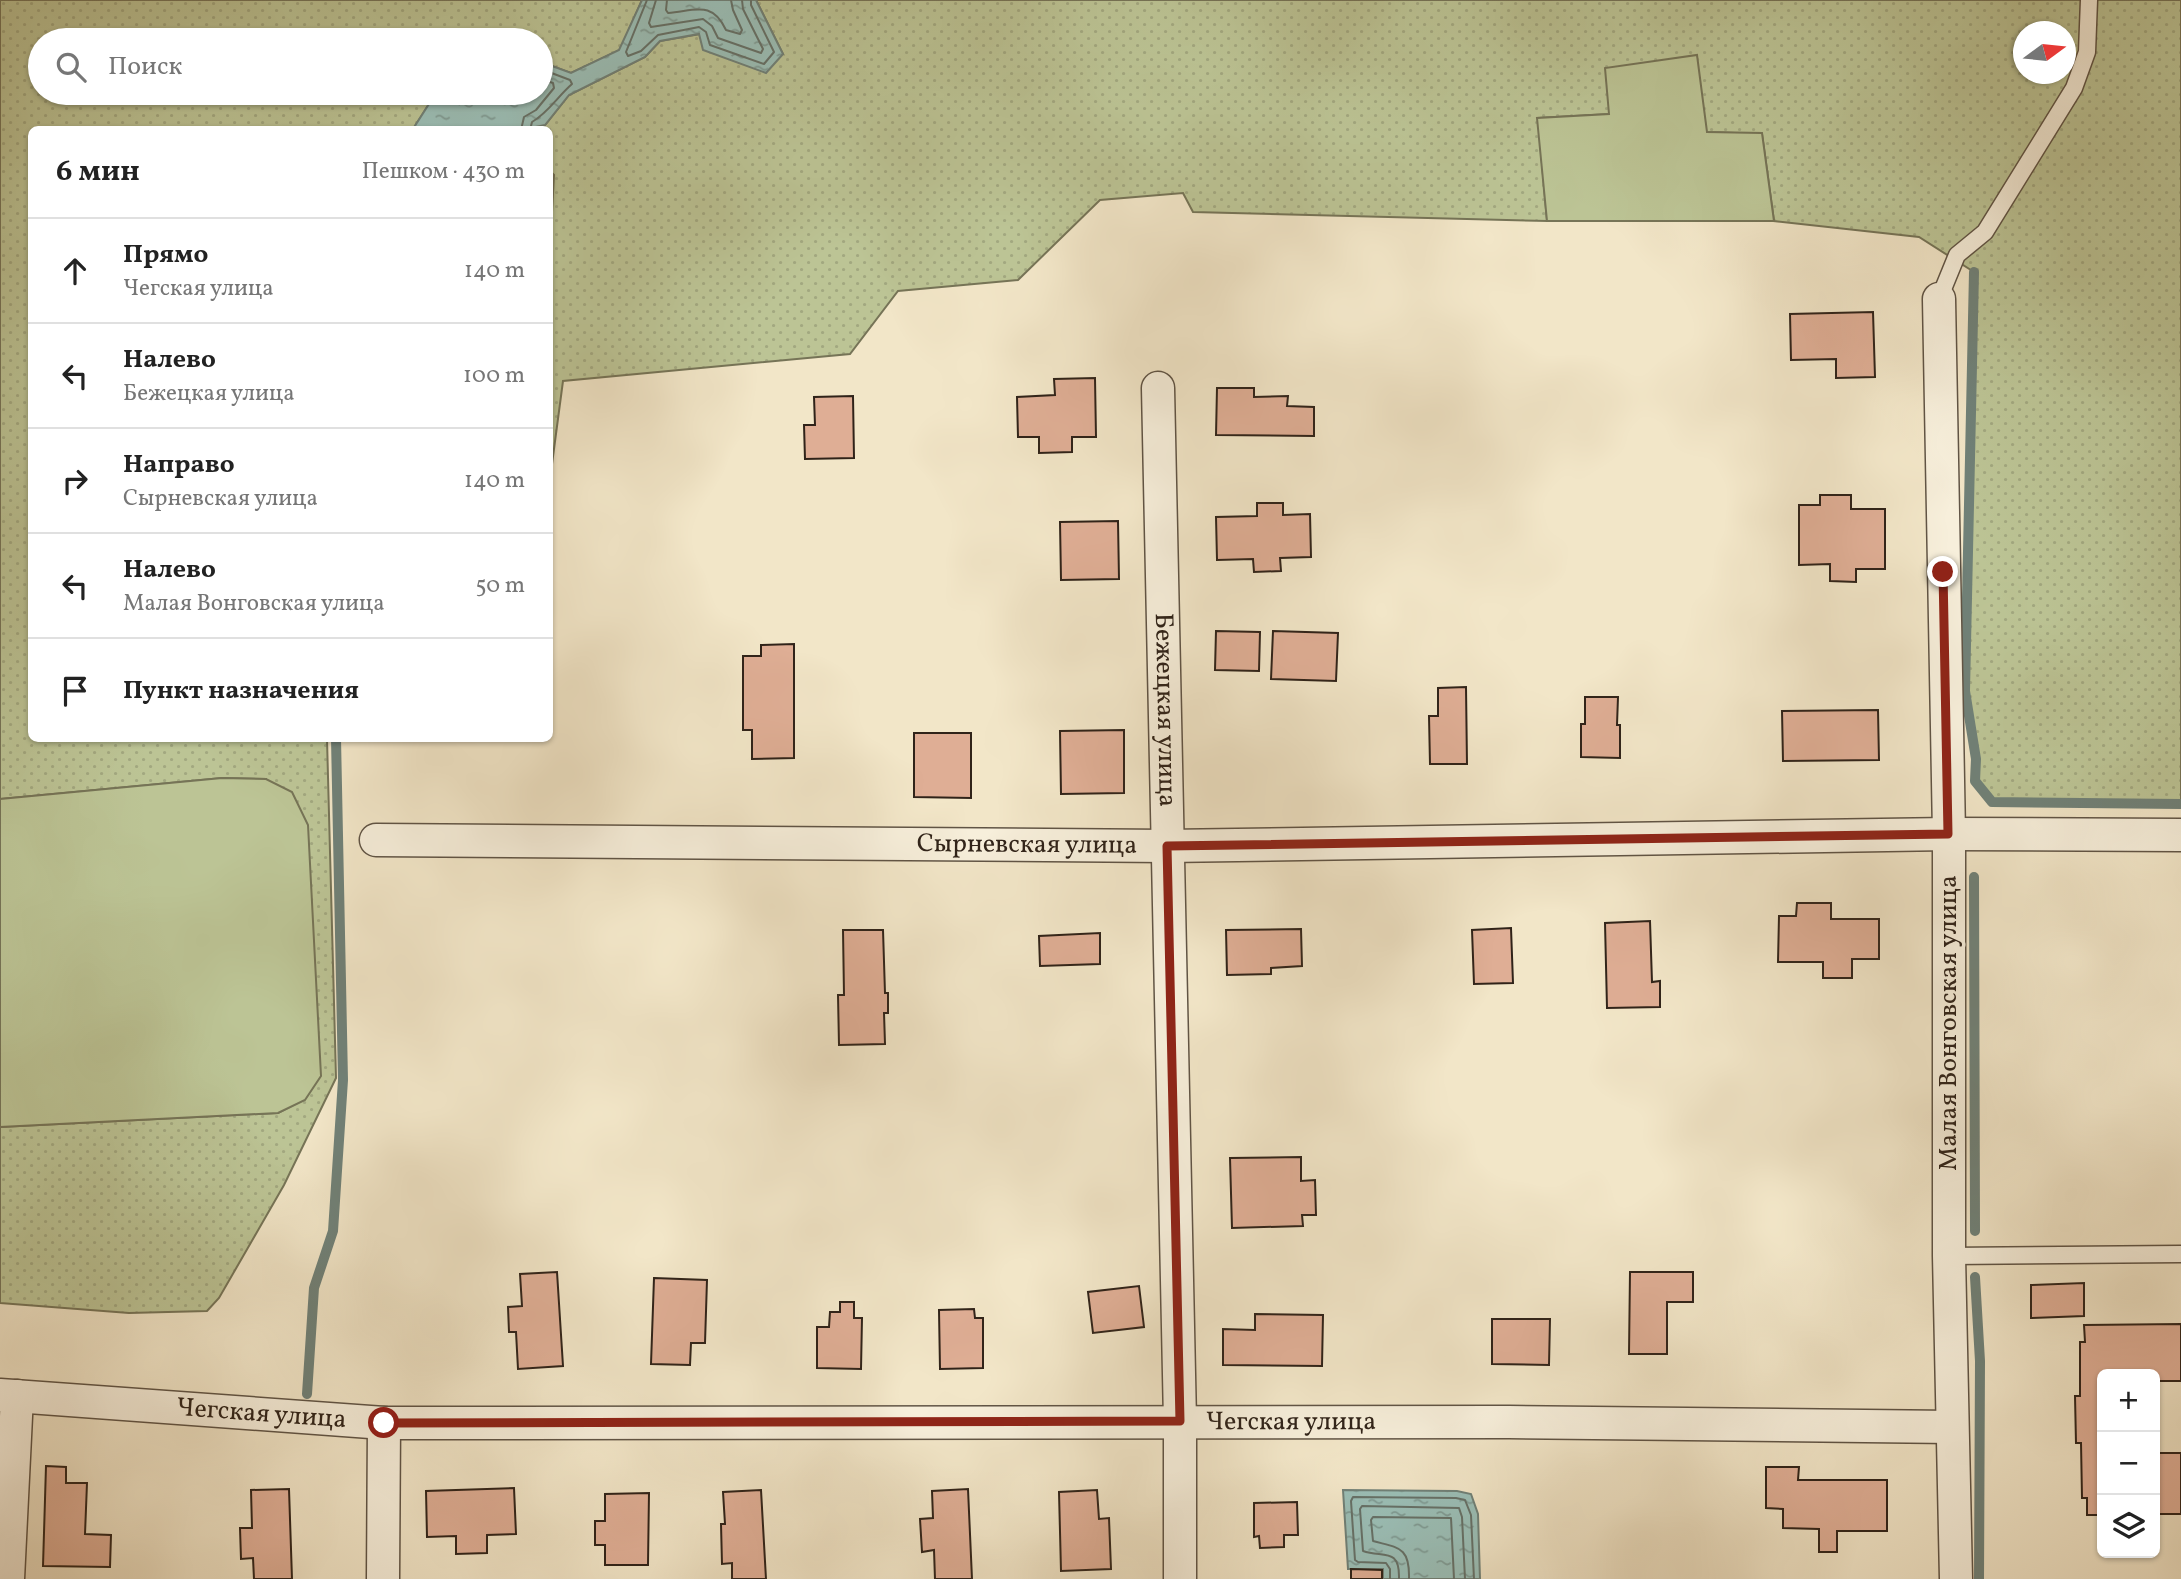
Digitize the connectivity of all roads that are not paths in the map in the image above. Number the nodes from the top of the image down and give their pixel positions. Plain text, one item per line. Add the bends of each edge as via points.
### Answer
1 (2090, 0) edge
2 (1939, 299) joint
3 (1158, 388) dead end
4 (1948, 834) junction
5 (2181, 835) edge
6 (376, 840) dead end
7 (1167, 846) junction
8 (2180, 1254) edge
9 (1949, 1256) junction
10 (8, 1396) edge
11 (1180, 1421) junction
12 (384, 1423) junction
13 (1952, 1427) junction
14 (8, 1579) edge
15 (383, 1579) edge
16 (1180, 1579) edge
17 (1956, 1579) edge

1 - 2 lane via 2087,52 2074,88 1985,232 1957,255
2 - 4 street, Малая Вонговская улица
3 - 7 street, Бежецкая улица
4 - 5 street, Сырневская улица
4 - 7 street, Сырневская улица
4 - 9 street, Малая Вонговская улица
6 - 7 street, Сырневская улица
7 - 11 street, Бежецкая улица
8 - 9 lane
9 - 13 street, Малая Вонговская улица
10 - 12 street, Чегская улица
10 - 14 street
11 - 12 street, Чегская улица
11 - 13 street, Чегская улица
11 - 16 street, Бежецкая улица
12 - 15 street
13 - 17 street, Малая Вонговская улица

